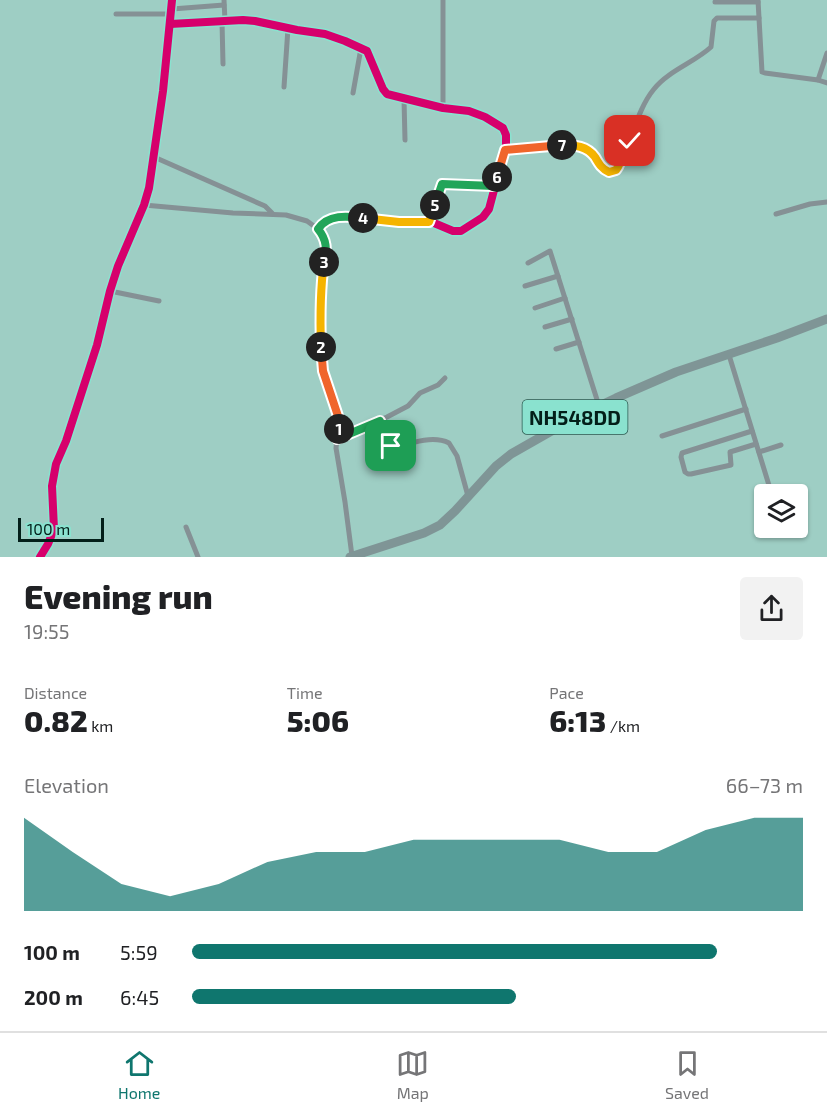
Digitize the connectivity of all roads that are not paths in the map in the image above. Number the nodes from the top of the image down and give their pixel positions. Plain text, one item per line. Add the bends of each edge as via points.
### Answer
1 (172, 0) edge
2 (443, 0) edge
3 (758, 1) edge
4 (715, 2) dead end
5 (224, 3) edge
6 (172, 11) junction
7 (116, 14) dead end
8 (759, 18) junction
9 (223, 21) junction
10 (170, 24) junction
11 (288, 28) junction
12 (361, 48) junction
13 (827, 53) edge
14 (223, 64) dead end
15 (825, 65) edge
16 (818, 80) junction
17 (827, 83) edge
18 (284, 87) dead end
19 (353, 93) dead end
20 (404, 99) junction
21 (444, 108) junction
22 (405, 140) dead end
23 (505, 150) junction
24 (154, 157) junction
25 (494, 186) junction
26 (827, 202) edge
27 (144, 205) junction
28 (272, 213) junction
29 (776, 214) dead end
30 (429, 222) junction
31 (318, 229) junction
32 (528, 263) dead end
33 (558, 276) junction
34 (525, 286) dead end
35 (110, 291) junction
36 (565, 298) junction
37 (159, 301) dead end
38 (535, 308) dead end
39 (572, 319) junction
40 (827, 319) edge
41 (545, 327) dead end
42 (579, 342) junction
43 (556, 349) dead end
44 (729, 355) junction
45 (445, 378) dead end
46 (599, 406) junction
47 (746, 409) junction
48 (380, 421) junction
49 (752, 431) junction
50 (662, 436) dead end
51 (337, 439) junction
52 (756, 444) junction
53 (781, 445) dead end
54 (759, 452) junction
55 (769, 484) edge
56 (468, 496) junction
57 (186, 527) dead end
58 (40, 557) edge
59 (198, 557) edge
60 (351, 557) edge

1 - 6 street
2 - 21 street
3 - 4 street
3 - 8 street
5 - 6 street
5 - 9 street
6 - 7 street
6 - 10 street
8 - 16 street via 762,72
8 - 23 street via 714,21 711,46 652,92 616,170 606,172 589,151 575,146
9 - 10 street
9 - 11 street via 250,20
9 - 14 street
10 - 24 street
11 - 12 street via 326,34
11 - 18 street
12 - 19 street
12 - 20 street via 368,54 385,92
13 - 15 street
15 - 16 street
16 - 17 street
20 - 21 street
20 - 22 street
21 - 23 street via 475,112 504,128
23 - 25 street
24 - 27 street
24 - 28 street via 265,206
25 - 30 street via 442,184
25 - 30 street via 487,213 465,230 457,232
26 - 29 street
27 - 28 street
27 - 35 street
28 - 31 street via 294,216
30 - 31 street via 341,217 326,220
31 - 51 street via 327,247 321,290 322,364 339,419
32 - 33 street via 550,250
33 - 34 street
33 - 36 street
35 - 37 street
35 - 58 street via 97,345 53,476 54,529
36 - 38 street
36 - 39 street
39 - 41 street
39 - 42 street
40 - 44 highway, NH548DD
42 - 43 street
42 - 46 street
44 - 46 highway, NH548DD via 676,372
44 - 47 street
45 - 48 street
46 - 56 highway, NH548DD via 511,454
47 - 49 street
47 - 50 street
48 - 51 street
48 - 56 street via 395,448 421,441 449,443 457,456
49 - 52 street
49 - 52 street via 682,453 685,472 731,465 730,452
51 - 60 street
52 - 54 street
53 - 54 street
54 - 55 street
56 - 60 highway, NH548DD via 432,530
57 - 59 street

